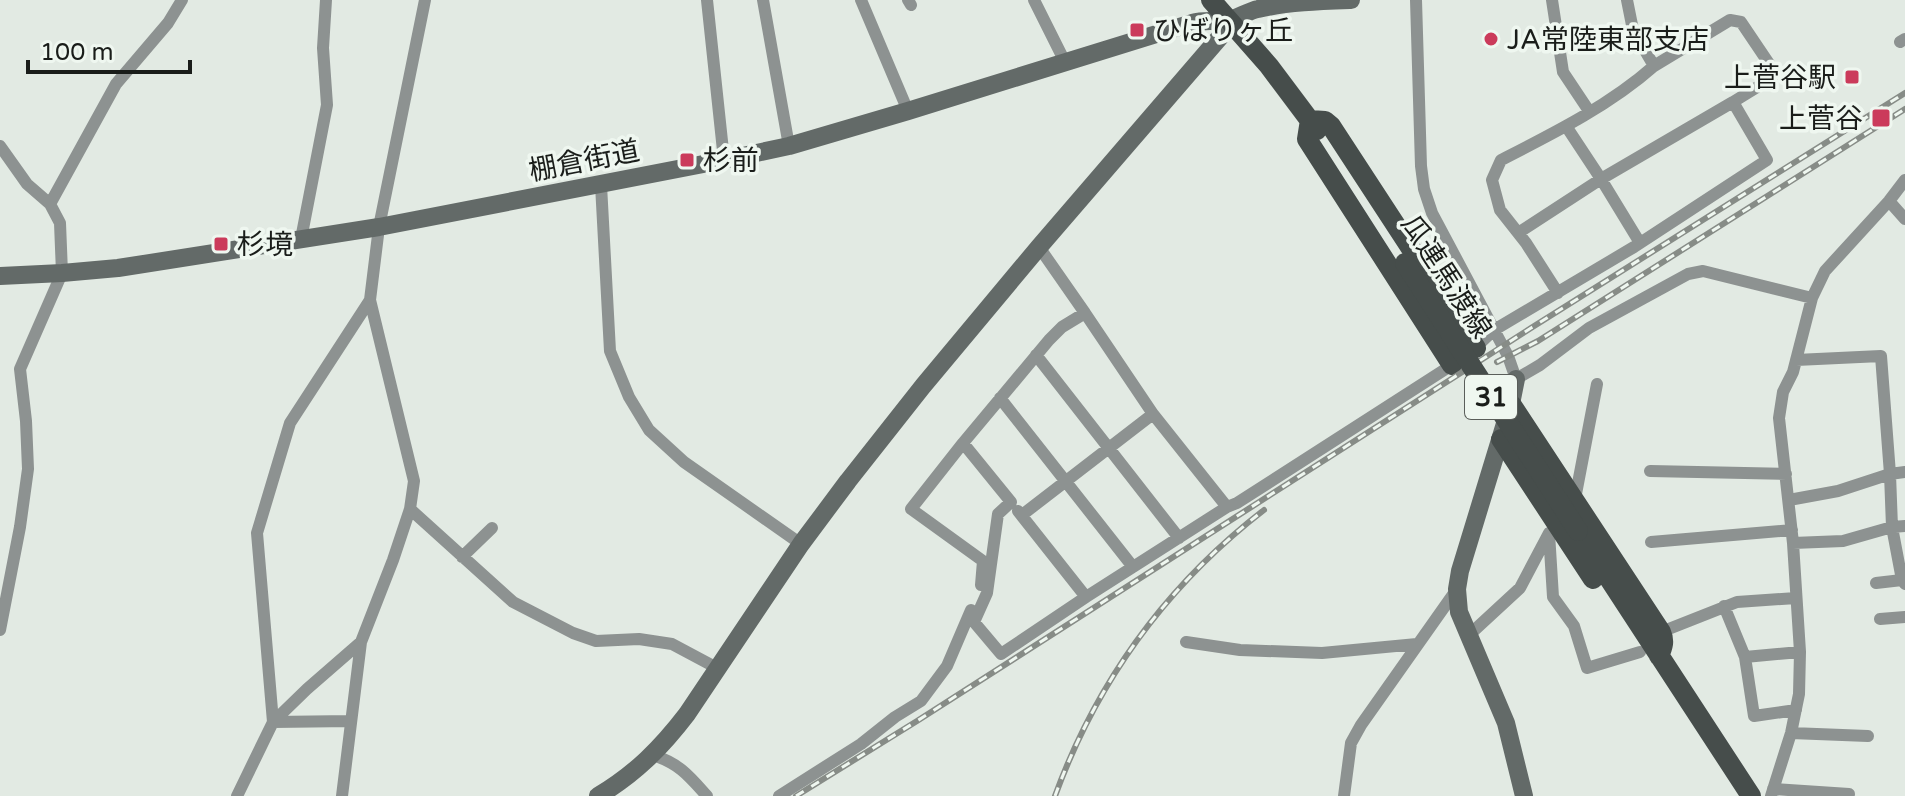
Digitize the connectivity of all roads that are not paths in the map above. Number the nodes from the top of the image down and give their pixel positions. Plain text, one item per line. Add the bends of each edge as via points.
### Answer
1 (182, 0) edge
2 (326, 0) edge
3 (425, 0) edge
4 (707, 0) edge
5 (763, 0) edge
6 (861, 0) edge
7 (1034, 0) edge
8 (1211, 0) edge
9 (1351, 0) edge
10 (1416, 0) edge
11 (1552, 0) edge
12 (1627, 0) edge
13 (1311, 1) edge
14 (1230, 20) junction
15 (1065, 62) junction
16 (1654, 66) junction
17 (1733, 102) junction
18 (908, 111) junction
19 (1589, 111) junction
20 (1310, 120) junction
21 (1566, 126) junction
22 (0, 146) edge
23 (789, 146) junction
24 (724, 160) junction
25 (1601, 179) junction
26 (1905, 180) edge
27 (601, 185) junction
28 (1889, 201) junction
29 (50, 204) junction
30 (1905, 219) edge
31 (379, 227) junction
32 (1518, 233) junction
33 (301, 239) junction
34 (1640, 243) junction
35 (1039, 247) junction
36 (62, 273) junction
37 (0, 276) edge
38 (1558, 293) junction
39 (1812, 298) junction
40 (370, 300) junction
41 (1085, 313) junction
42 (1494, 330) junction
43 (1476, 348) junction
44 (1036, 355) junction
45 (1796, 360) junction
46 (1452, 365) junction
47 (1516, 379) junction
48 (1597, 384) dead end
49 (1000, 398) junction
50 (1511, 404) junction
51 (1153, 414) junction
52 (1501, 439) junction
53 (963, 443) junction
54 (1109, 448) junction
55 (1650, 471) dead end
56 (1905, 472) edge
57 (1786, 474) junction
58 (1890, 474) junction
59 (1065, 482) junction
60 (1575, 499) junction
61 (1789, 500) junction
62 (1011, 502) junction
63 (1227, 507) junction
64 (410, 509) junction
65 (1022, 515) junction
66 (1551, 526) junction
67 (1898, 527) edge
68 (492, 528) dead end
69 (1792, 537) junction
70 (1179, 538) junction
71 (1651, 542) dead end
72 (801, 544) junction
73 (462, 557) junction
74 (1133, 567) junction
75 (1904, 582) edge
76 (1876, 583) dead end
77 (1457, 589) junction
78 (1086, 597) junction
79 (1796, 598) junction
80 (1724, 606) junction
81 (1905, 617) edge
82 (1880, 619) dead end
83 (0, 630) edge
84 (1661, 632) junction
85 (1468, 636) junction
86 (361, 642) junction
87 (1186, 642) dead end
88 (1417, 644) junction
89 (1800, 652) junction
90 (1649, 654) junction
91 (1745, 657) junction
92 (717, 668) junction
93 (1796, 710) junction
94 (351, 721) junction
95 (273, 722) junction
96 (1791, 733) junction
97 (1868, 736) dead end
98 (653, 755) junction
99 (1772, 792) edge
100 (1849, 794) edge
101 (237, 796) edge
102 (342, 796) edge
103 (598, 796) edge
104 (707, 796) edge
105 (779, 796) edge
106 (1344, 796) edge
107 (1524, 796) edge
108 (1751, 796) edge

1 - 29 street via 116,84
2 - 33 street via 327,105
3 - 31 street
4 - 24 street
5 - 23 street
6 - 18 street
7 - 15 street
8 - 14 main road, 瓜連馬渡線 / 31
9 - 13 street, 棚倉街道
10 - 42 street via 1424,189
11 - 19 street via 1563,72
12 - 16 street via 1633,30
13 - 14 street, 棚倉街道 via 1249,11
14 - 15 street, 棚倉街道 via 1192,23
14 - 20 main road, 瓜連馬渡線 / 31
14 - 35 street
15 - 18 street, 棚倉街道
16 - 17 street via 1730,20 1741,22 1774,71 1772,78
16 - 19 street
17 - 25 street
17 - 34 street via 1767,160
18 - 23 street, 棚倉街道
19 - 21 street
20 - 43 main road via 1331,126
20 - 46 main road via 1307,139
20 - 90 main road, 瓜連馬渡線 / 31, bridge via 1578,531
21 - 25 street
21 - 32 street via 1501,160 1492,180 1500,210
22 - 29 street via 27,184
23 - 24 street, 棚倉街道
24 - 27 street, 棚倉街道
25 - 32 street
25 - 34 street
26 - 28 street
27 - 31 street, 棚倉街道
27 - 72 street via 610,351 629,397 649,430 684,462
28 - 30 street
28 - 39 street via 1825,271
29 - 36 street via 60,223
31 - 33 street, 棚倉街道
31 - 40 street
32 - 38 street
33 - 36 street, 棚倉街道
34 - 38 street
35 - 41 street
35 - 72 street
36 - 37 street, 棚倉街道
36 - 83 street via 20,369 28,469
38 - 42 street
39 - 45 street
39 - 47 street via 1703,271 1688,274 1589,328
40 - 64 street via 414,481
40 - 95 street via 290,423 257,533
41 - 44 street via 1062,327
41 - 51 street
42 - 43 street
42 - 47 street
43 - 46 street
44 - 49 street
44 - 54 street
45 - 57 street via 1779,418
45 - 58 street via 1881,356
46 - 63 street
47 - 50 street
48 - 60 street
49 - 53 street
49 - 59 street
50 - 52 street
50 - 60 main road
51 - 54 street
51 - 63 street
52 - 66 main road
52 - 77 street
53 - 62 street
53 - 105 street via 911,509 983,561 980,589 947,666 921,701
54 - 59 street
54 - 70 street
55 - 57 street
56 - 58 street
57 - 61 street
58 - 61 street
58 - 67 street
59 - 65 street
59 - 74 street
60 - 84 main road
61 - 69 street
62 - 65 street
62 - 78 street via 998,514 987,593 974,622 1001,654
63 - 70 street
64 - 73 street
64 - 86 street
65 - 78 street
66 - 85 street via 1520,588
66 - 90 main road
66 - 90 street via 1553,597 1574,626 1587,668
67 - 69 street via 1843,541
67 - 75 street
68 - 73 street
69 - 71 street
69 - 79 street
70 - 74 street
72 - 92 street
73 - 92 street via 513,602 573,633 596,641 672,644
74 - 78 street
75 - 76 street
77 - 85 street
77 - 88 street
79 - 80 street
79 - 89 street
80 - 84 street
80 - 91 street
81 - 82 street
84 - 90 main road via 1663,647
85 - 107 street via 1506,723
86 - 94 street
86 - 95 street
87 - 88 street via 1322,653
88 - 106 street via 1351,743
89 - 91 street
89 - 93 street
90 - 108 main road, 瓜連馬渡線 / 31
91 - 93 street via 1754,716
92 - 98 street
93 - 96 street
94 - 95 street
94 - 102 street
95 - 101 street
96 - 97 street
96 - 99 street
98 - 103 street
98 - 104 street via 683,769
99 - 100 street

